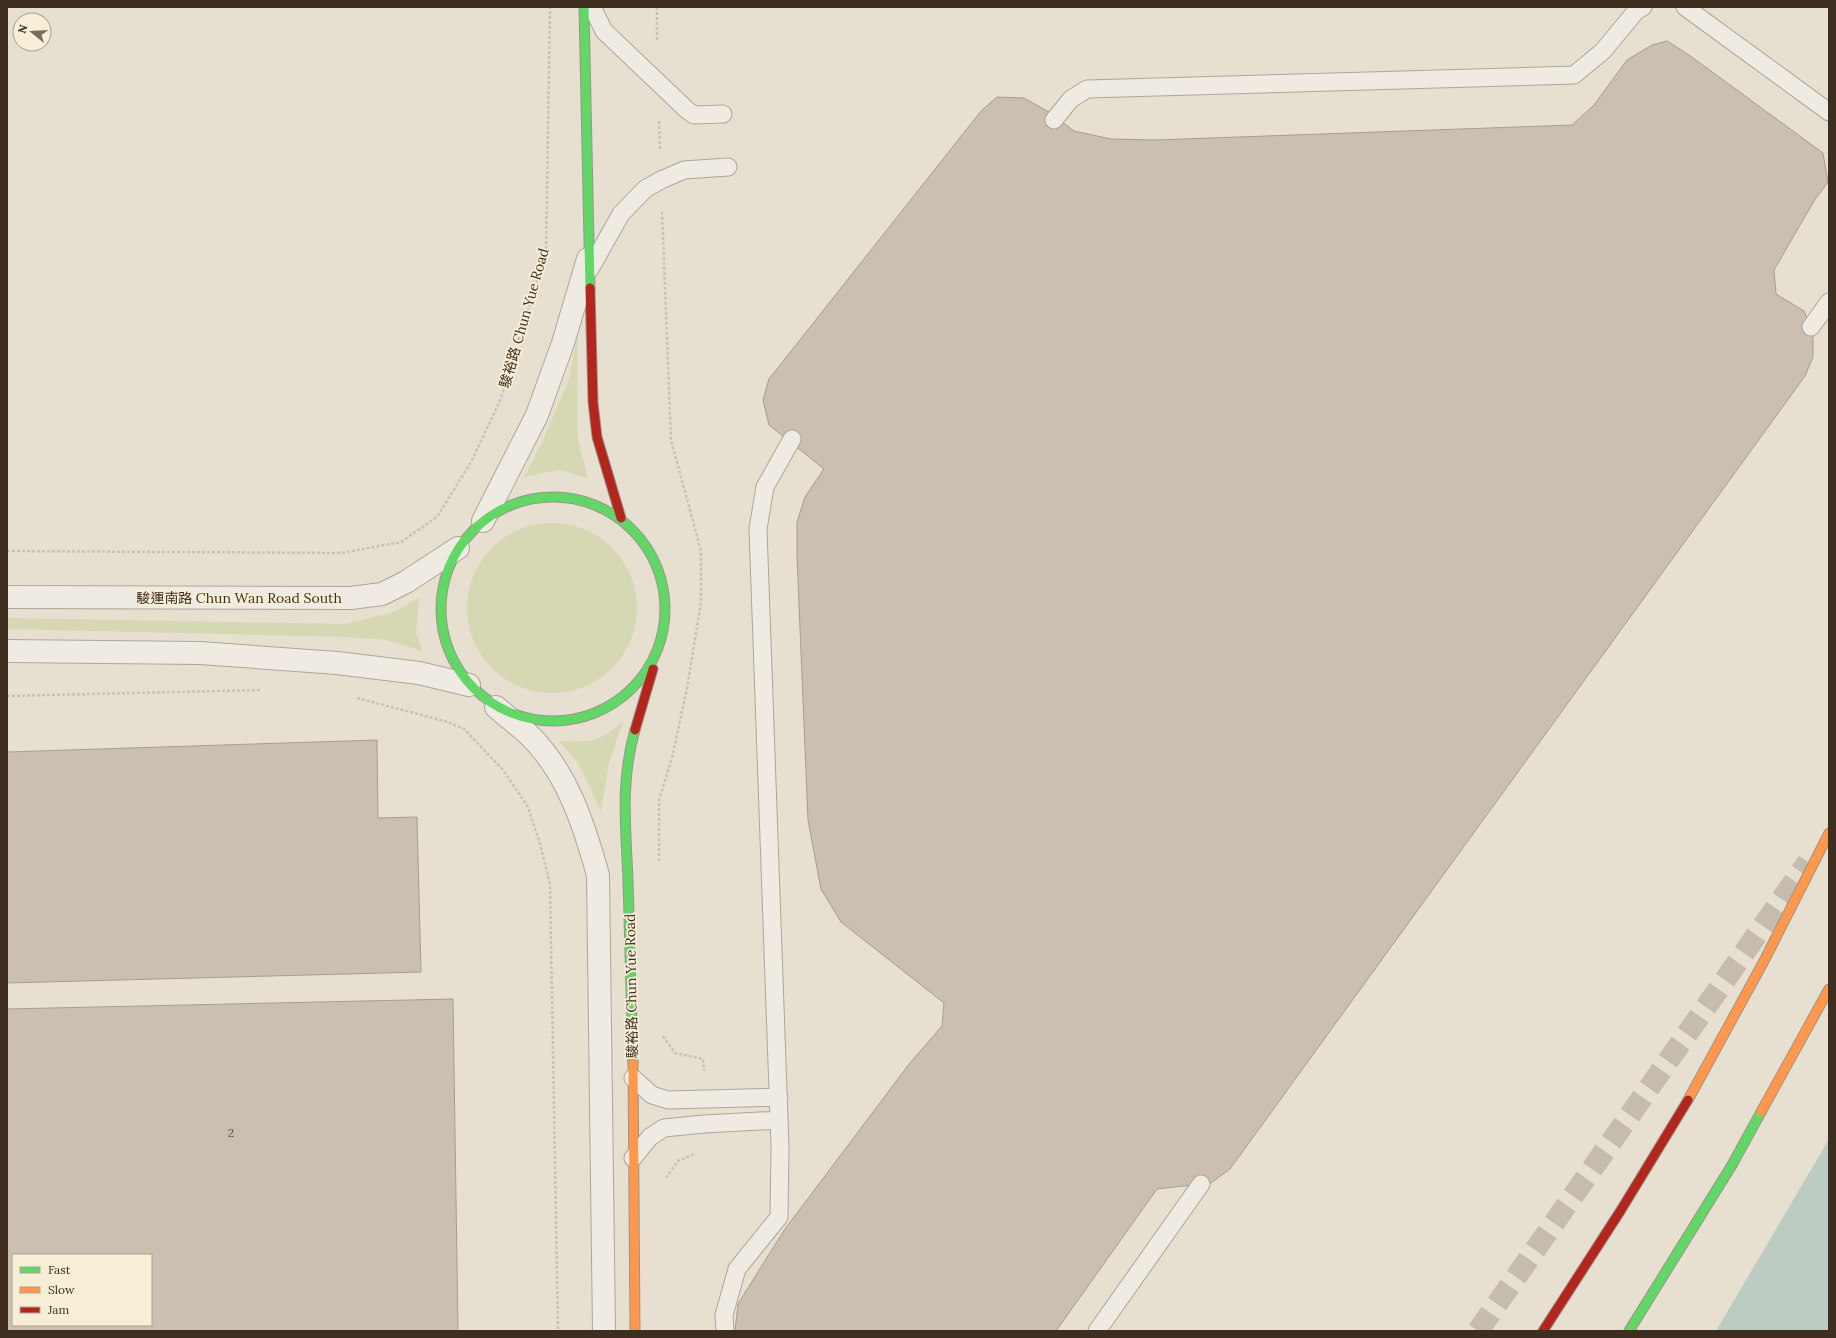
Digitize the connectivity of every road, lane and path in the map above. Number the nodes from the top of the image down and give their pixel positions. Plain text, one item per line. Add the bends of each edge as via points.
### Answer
1 (550, 7) edge
2 (584, 7) edge
3 (592, 7) edge
4 (1643, 7) edge
5 (1685, 7) edge
6 (1829, 112) edge
7 (723, 114) dead end
8 (1054, 120) dead end
9 (728, 167) dead end
10 (590, 261) junction
11 (1829, 302) edge
12 (1811, 327) dead end
13 (792, 439) dead end
14 (621, 518) junction
15 (483, 520) junction
16 (458, 548) junction
17 (7, 551) edge
18 (7, 597) edge
19 (660, 646) junction
20 (7, 652) edge
21 (469, 685) junction
22 (265, 689) dead end
23 (7, 696) edge
24 (354, 697) dead end
25 (496, 707) junction
26 (1829, 833) edge
27 (1829, 989) edge
28 (633, 1078) junction
29 (778, 1097) junction
30 (779, 1120) junction
31 (633, 1158) junction
32 (1201, 1184) dead end
33 (558, 1331) edge
34 (604, 1331) edge
35 (635, 1331) edge
36 (725, 1331) edge
37 (1097, 1331) edge
38 (1542, 1331) edge
39 (1629, 1331) edge

1 - 17 path, 駿裕路 Chun Yue Road via 546,250 500,401 471,462 438,517 401,542 341,553
2 - 10 main road
3 - 7 lane via 604,31 687,110 694,115
4 - 8 lane via 1636,11 1603,51 1574,75 1087,89 1071,99
5 - 6 lane
9 - 10 lane via 684,170 645,189 621,214
10 - 14 main road via 593,402 597,437
10 - 15 street via 537,415
11 - 12 lane
13 - 29 lane via 765,487 758,529
14 - 15 main road via 588,501 551,495 515,502
14 - 19 main road via 646,543 661,576 666,611
15 - 16 main road
16 - 18 street, 駿運南路 Chun Wan Road South via 406,582 382,594 351,598
16 - 21 main road via 445,575 440,604 443,633 453,661
19 - 25 main road via 645,676 621,700 592,716 560,722 526,720
19 - 28 main road, 駿裕路 Chun Yue Road via 630,747 624,798
20 - 21 street via 200,653 337,663 419,673
21 - 25 main road
22 - 23 path
24 - 33 path via 441,720 464,729 503,770 528,807 550,884
25 - 34 street via 529,735 552,763 585,831 598,875
26 - 38 main road via 1806,882 1703,1073 1594,1255
27 - 39 main road via 1732,1165
28 - 29 lane via 652,1094 668,1100
28 - 31 main road, 駿裕路 Chun Yue Road
29 - 30 lane
30 - 31 lane via 664,1128 650,1137
30 - 36 lane via 779,1217 737,1269 724,1315
31 - 35 main road, 駿裕路 Chun Yue Road
32 - 37 lane

